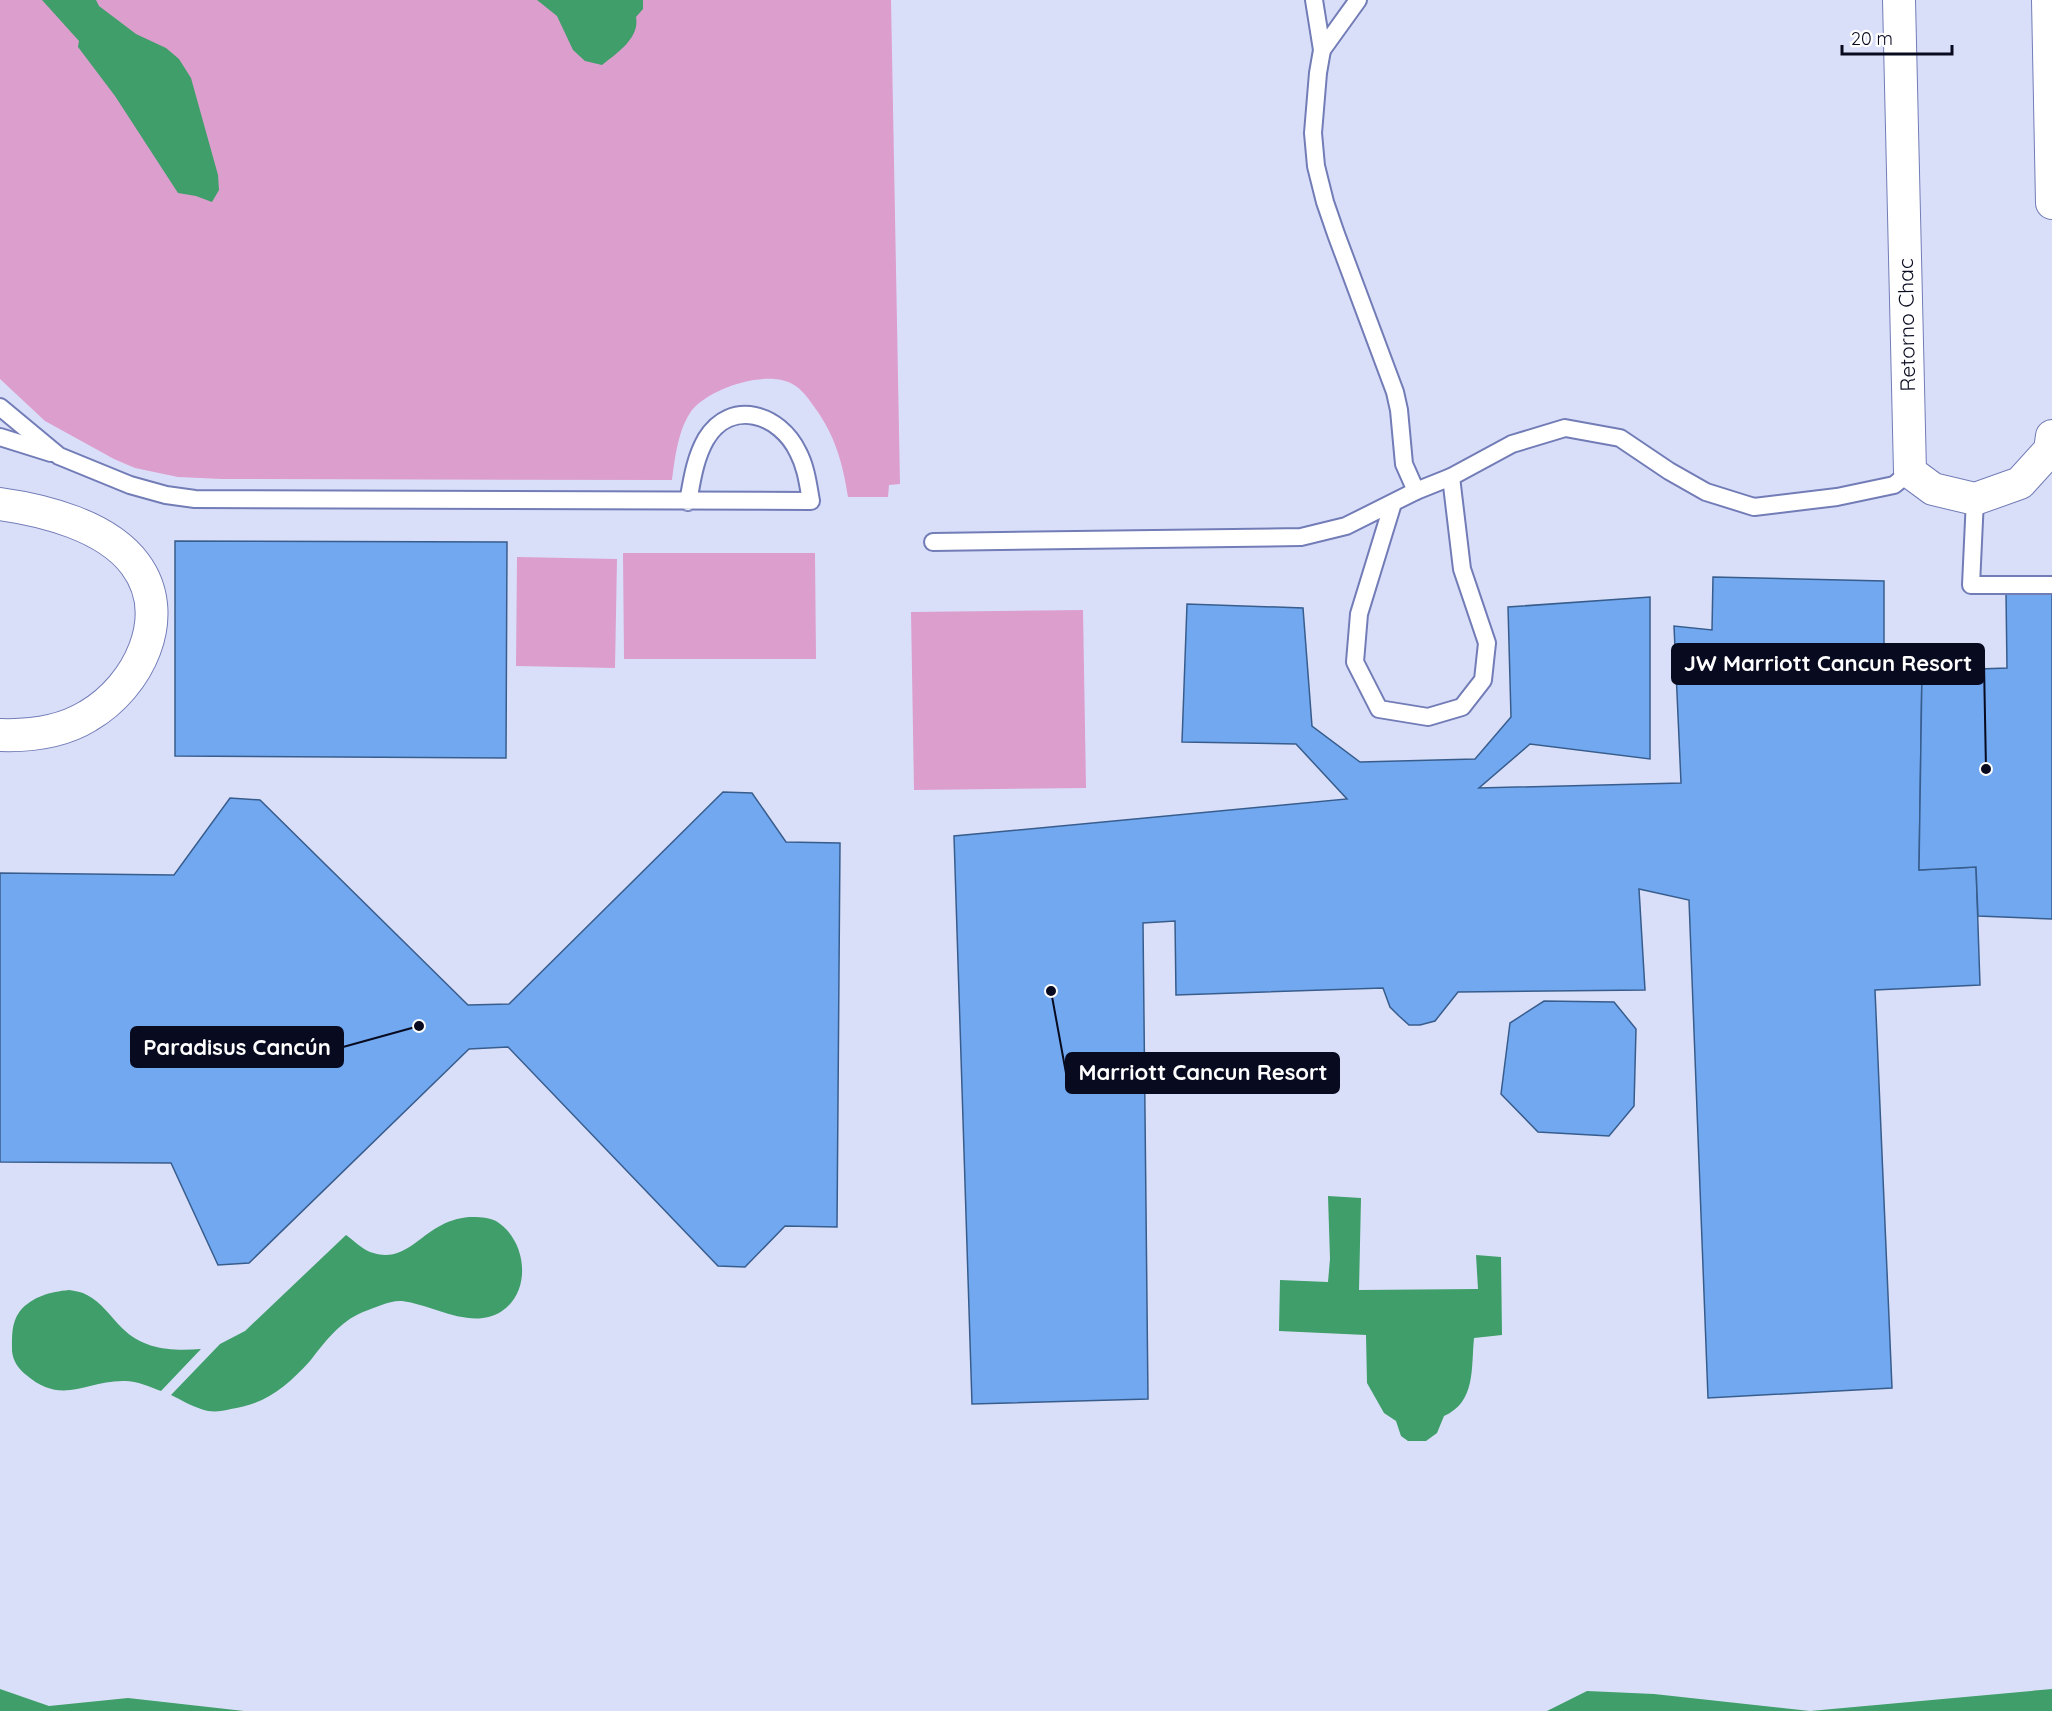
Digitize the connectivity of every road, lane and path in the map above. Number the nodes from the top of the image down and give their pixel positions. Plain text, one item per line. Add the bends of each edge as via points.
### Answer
1 (1314, 0) edge
2 (1358, 0) edge
3 (1899, 0) edge
4 (2048, 0) edge
5 (1322, 50) junction
6 (2052, 203) edge
7 (0, 407) edge
8 (2052, 436) edge
9 (0, 437) edge
10 (59, 456) junction
11 (1910, 472) junction
12 (1451, 477) junction
13 (1416, 491) junction
14 (1975, 500) junction
15 (688, 502) junction
16 (1392, 503) junction
17 (0, 504) edge
18 (933, 542) dead end
19 (2052, 585) edge
20 (0, 735) edge

1 - 5 lane
2 - 5 lane
3 - 11 street, Retorno Chac
4 - 6 street
5 - 13 lane via 1313,133 1316,166 1336,234 1395,392 1404,464
7 - 10 lane
8 - 14 street via 2050,450 2020,483
9 - 10 lane
10 - 15 lane via 130,485 195,499
11 - 12 lane via 1894,485 1837,497 1754,507 1706,492 1620,438 1565,428 1512,444
11 - 14 street via 1933,489
12 - 13 lane
12 - 16 lane via 1462,569 1486,644 1484,671 1483,680 1462,707 1428,717 1379,709 1355,662 1359,614
13 - 16 lane
14 - 19 lane via 1971,585
15 - 15 lane via 711,502 811,501 798,450 785,431 746,413 724,419 706,438 694,467
16 - 18 lane via 1346,526 1301,537
17 - 20 street via 65,518 114,544 137,566 152,609 150,634 140,662 105,705 56,729 19,736

